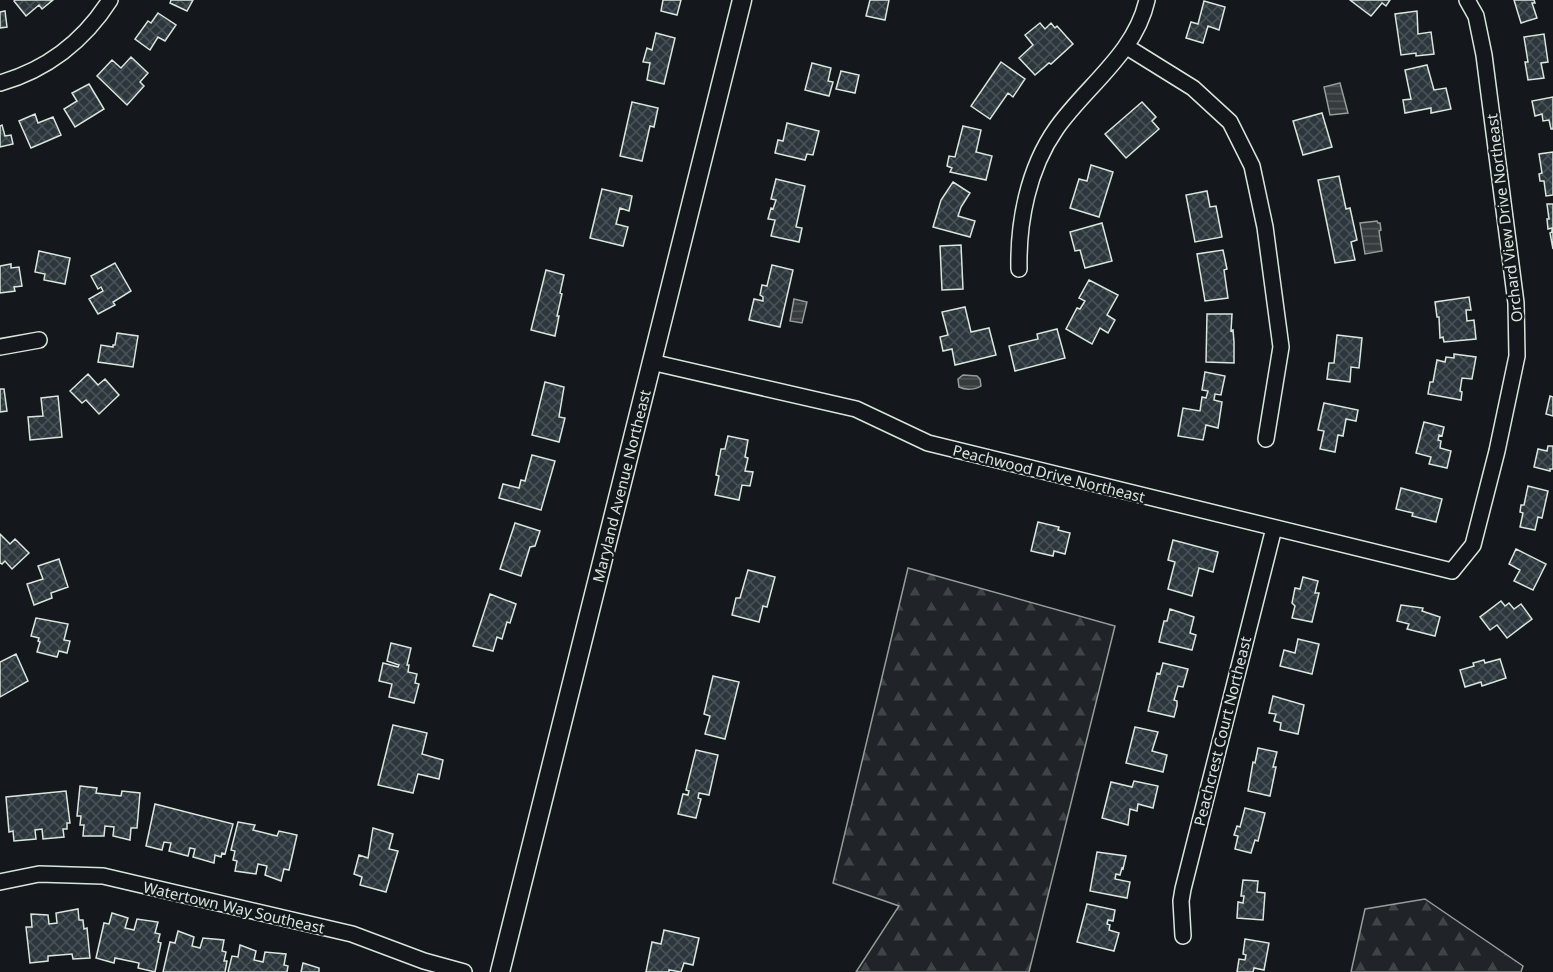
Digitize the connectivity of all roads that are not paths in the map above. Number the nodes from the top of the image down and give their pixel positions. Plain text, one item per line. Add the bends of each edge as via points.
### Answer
1 (110, 0) edge
2 (742, 0) edge
3 (1147, 0) edge
4 (1467, 0) edge
5 (1127, 47) junction
6 (0, 83) edge
7 (1019, 269) dead end
8 (39, 340) dead end
9 (0, 347) edge
10 (651, 362) junction
11 (1266, 439) dead end
12 (1274, 528) junction
13 (1452, 571) joint
14 (0, 882) edge
15 (1183, 936) dead end
16 (464, 972) edge
17 (500, 972) edge

1 - 6 street via 82,36 44,66
2 - 10 street, Maryland Avenue Northeast
3 - 5 street via 1143,19
4 - 13 street, Orchard View Drive Northeast via 1476,16 1484,55 1516,303 1517,357 1473,545
5 - 7 street via 1056,129 1038,160 1026,200
5 - 11 street via 1193,88 1230,122 1252,166 1281,347
8 - 9 street
10 - 12 street, Peachwood Drive Northeast via 856,409 928,443
10 - 17 street, Maryland Avenue Northeast
12 - 13 street, Peachwood Drive Northeast
12 - 15 street, Peachcrest Court Northeast via 1183,889
14 - 16 street, Watertown Way Southeast via 39,874 103,876 351,934

